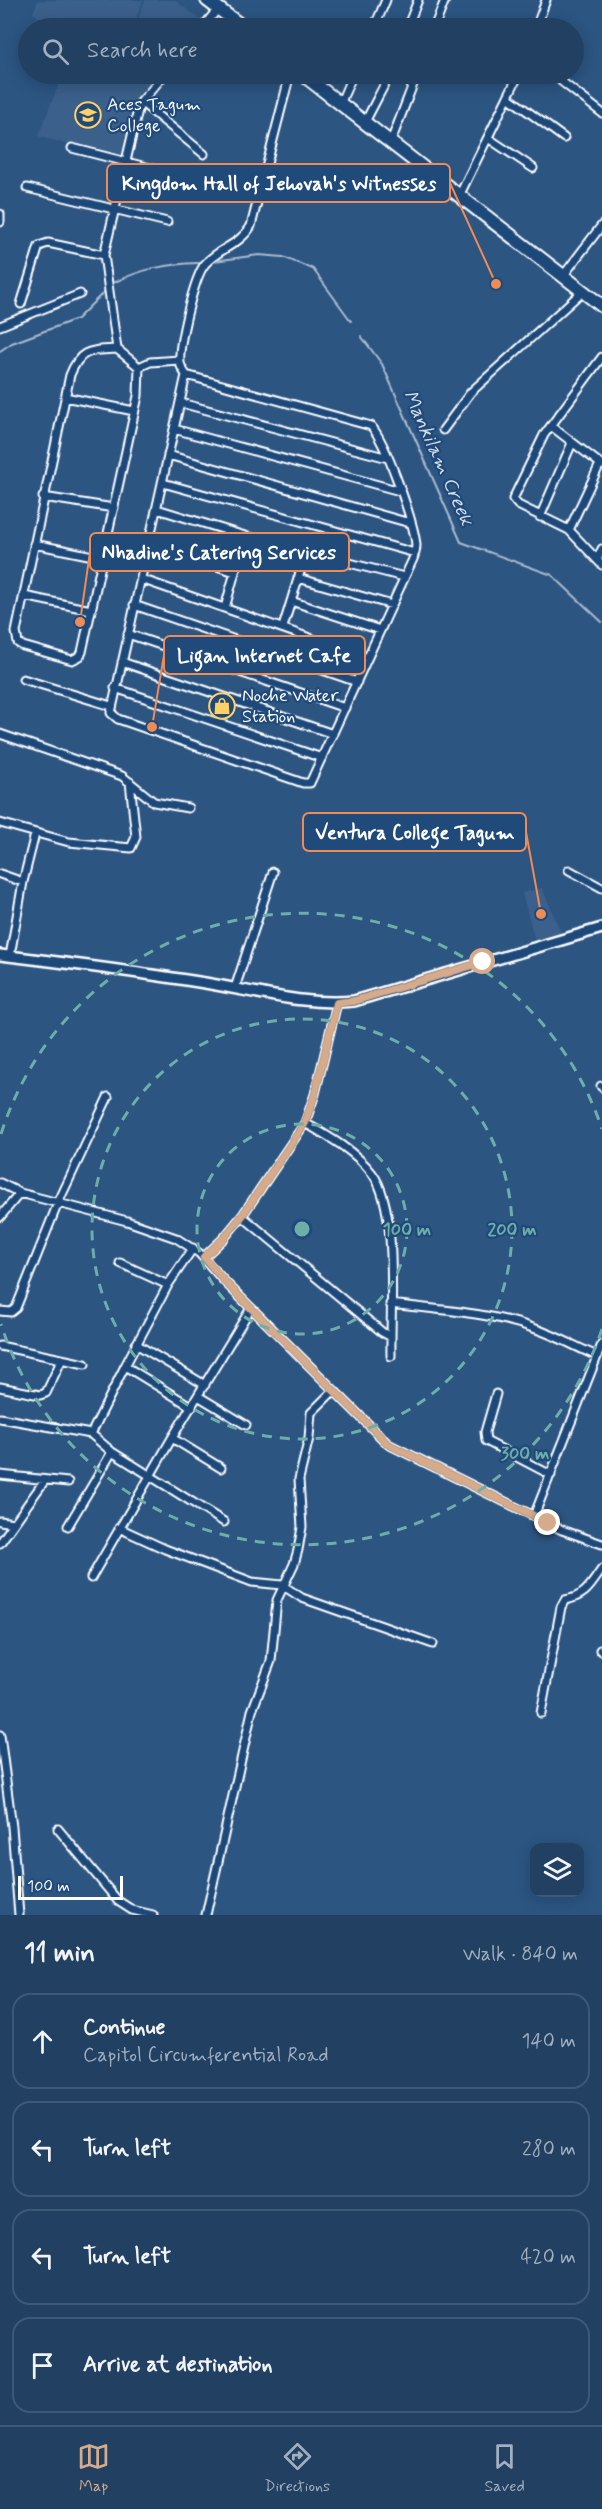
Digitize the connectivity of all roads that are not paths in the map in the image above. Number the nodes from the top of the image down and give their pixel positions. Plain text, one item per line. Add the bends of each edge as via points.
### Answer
1 (207, 0) edge
2 (386, 0) edge
3 (418, 0) edge
4 (445, 0) edge
5 (546, 0) edge
6 (218, 9) junction
7 (210, 18) edge
8 (230, 18) edge
9 (378, 18) edge
10 (411, 18) edge
11 (438, 18) edge
12 (540, 18) edge
13 (156, 84) edge
14 (287, 84) edge
15 (314, 84) edge
16 (348, 84) edge
17 (385, 84) edge
18 (413, 84) edge
19 (514, 84) edge
20 (566, 84) edge
21 (508, 97) junction
22 (141, 102) junction
23 (339, 105) junction
24 (601, 109) edge
25 (364, 124) junction
26 (488, 138) junction
27 (564, 138) dead end
28 (390, 144) junction
29 (72, 148) dead end
30 (204, 154) dead end
31 (127, 163) junction
32 (533, 168) dead end
33 (27, 188) dead end
34 (259, 196) junction
35 (459, 196) junction
36 (115, 210) junction
37 (0, 214) edge
38 (0, 222) edge
39 (167, 222) dead end
40 (602, 225) edge
41 (104, 255) junction
42 (562, 276) junction
43 (583, 291) junction
44 (80, 294) dead end
45 (21, 304) dead end
46 (602, 306) edge
47 (0, 326) edge
48 (117, 349) junction
49 (602, 357) edge
50 (180, 360) junction
51 (140, 367) junction
52 (186, 375) junction
53 (65, 397) junction
54 (181, 403) junction
55 (134, 411) junction
56 (551, 426) junction
57 (174, 429) junction
58 (443, 430) dead end
59 (572, 443) junction
60 (168, 455) junction
61 (388, 458) junction
62 (601, 464) edge
63 (163, 483) junction
64 (400, 491) junction
65 (43, 497) junction
66 (114, 508) junction
67 (157, 509) junction
68 (540, 517) junction
69 (410, 523) junction
70 (569, 530) junction
71 (245, 536) junction
72 (34, 544) junction
73 (149, 544) junction
74 (602, 549) edge
75 (306, 552) junction
76 (415, 553) junction
77 (103, 558) junction
78 (600, 562) edge
79 (235, 572) junction
80 (404, 577) junction
81 (298, 578) junction
82 (141, 579) junction
83 (24, 596) junction
84 (291, 601) junction
85 (134, 605) junction
86 (392, 605) junction
87 (225, 608) junction
88 (91, 610) junction
89 (283, 627) junction
90 (380, 630) junction
91 (128, 634) junction
92 (367, 658) junction
93 (122, 662) junction
94 (23, 679) dead end
95 (357, 682) junction
96 (116, 688) junction
97 (111, 706) junction
98 (345, 708) junction
99 (0, 734) edge
100 (333, 734) junction
101 (322, 758) junction
102 (130, 782) junction
103 (188, 808) dead end
104 (0, 823) edge
105 (35, 834) junction
106 (569, 870) dead end
107 (273, 872) dead end
108 (0, 874) edge
109 (23, 882) junction
110 (602, 888) edge
111 (602, 928) edge
112 (5, 956) edge
113 (235, 988) junction
114 (337, 1003) junction
115 (108, 1097) dead end
116 (305, 1123) junction
117 (0, 1183) edge
118 (20, 1193) junction
119 (58, 1203) junction
120 (242, 1216) junction
121 (0, 1217) edge
122 (193, 1248) junction
123 (204, 1257) junction
124 (120, 1263) dead end
125 (168, 1285) junction
126 (390, 1304) junction
127 (251, 1308) junction
128 (0, 1311) edge
129 (391, 1337) junction
130 (136, 1344) junction
131 (602, 1344) edge
132 (0, 1346) edge
133 (391, 1356) dead end
134 (597, 1356) junction
135 (62, 1359) junction
136 (86, 1364) dead end
137 (125, 1366) junction
138 (205, 1385) junction
139 (0, 1387) edge
140 (334, 1390) junction
141 (496, 1394) dead end
142 (198, 1396) junction
143 (192, 1407) junction
144 (0, 1418) edge
145 (246, 1425) dead end
146 (92, 1434) junction
147 (172, 1438) junction
148 (112, 1452) junction
149 (221, 1468) dead end
150 (0, 1475) edge
151 (551, 1475) junction
152 (150, 1476) junction
153 (45, 1480) junction
154 (68, 1482) dead end
155 (534, 1516) junction
156 (0, 1521) edge
157 (224, 1522) dead end
158 (14, 1523) junction
159 (68, 1526) dead end
160 (119, 1528) junction
161 (0, 1543) edge
162 (602, 1544) edge
163 (602, 1569) edge
164 (91, 1578) dead end
165 (282, 1585) junction
166 (433, 1644) dead end
167 (541, 1713) dead end
168 (0, 1735) edge
169 (58, 1829) dead end
170 (132, 1913) edge
171 (19, 1915) edge
172 (153, 1915) edge
173 (206, 1915) edge

1 - 6 highway
2 - 9 street
3 - 10 street
4 - 11 street
5 - 12 street
6 - 7 street
6 - 8 highway
13 - 22 street
14 - 34 street
15 - 23 highway
16 - 23 street
17 - 25 street
18 - 28 street
19 - 21 street
20 - 24 street
21 - 26 street
21 - 27 street
22 - 30 street
22 - 31 street
23 - 25 highway
25 - 28 highway
26 - 32 street
26 - 35 street
28 - 35 highway
29 - 31 street
31 - 34 street
31 - 36 street
33 - 36 street
34 - 50 street via 246,235 212,258 201,271
35 - 42 highway
36 - 39 street
36 - 41 street
37 - 38 street
40 - 42 street
41 - 45 street via 48,243 39,246
41 - 48 street
42 - 43 highway
43 - 46 highway
43 - 58 street via 471,392
44 - 47 street
48 - 51 street
48 - 53 street via 90,351 78,357
49 - 56 street
50 - 51 street via 150,362
50 - 52 street
51 - 55 street
52 - 54 street
52 - 61 street via 367,423 375,430
53 - 55 street
53 - 65 street
54 - 57 street
54 - 61 street
55 - 66 street
56 - 59 street
56 - 68 street via 534,451 513,500
57 - 60 street
57 - 64 street
59 - 62 street
59 - 68 street
60 - 63 street
60 - 69 street
61 - 64 street
62 - 70 street
63 - 67 street
63 - 76 street
64 - 69 street
65 - 66 street
65 - 72 street
66 - 77 street
67 - 71 street
67 - 73 street
68 - 70 street
69 - 76 street
70 - 78 street
71 - 75 street
71 - 79 street
72 - 77 street
72 - 83 street
73 - 79 street
73 - 82 street
74 - 78 street
75 - 80 street
75 - 81 street
76 - 80 street
77 - 88 street
79 - 87 street
80 - 86 street
81 - 84 street
81 - 86 street
82 - 85 street
82 - 87 street
83 - 88 street
83 - 88 street via 16,632 18,643 68,659 77,659 82,652
84 - 89 street
84 - 90 street
85 - 91 street
85 - 95 street
86 - 90 street
87 - 89 street
89 - 92 street
90 - 92 street
91 - 93 street
91 - 98 street
92 - 95 street
93 - 96 street
93 - 100 street
94 - 97 street
95 - 98 street
96 - 97 street
96 - 101 street
97 - 101 street via 111,713 118,719 303,783 312,781
98 - 100 street
99 - 102 street
100 - 101 street
102 - 103 street via 154,802
102 - 105 street via 136,837 131,848
104 - 105 street
105 - 109 street
106 - 110 street
107 - 113 street
108 - 109 street
109 - 112 street
111 - 114 main road
112 - 113 main road via 99,966
113 - 114 main road
114 - 116 street
115 - 119 street
116 - 120 street
116 - 126 street via 339,1144 377,1180 390,1222
117 - 118 street
118 - 119 street
118 - 121 street
119 - 122 street via 168,1234
119 - 128 street via 16,1308 11,1312
120 - 123 street
120 - 129 street
122 - 123 street
122 - 125 street
123 - 127 street
124 - 125 street
125 - 130 street
126 - 129 street
126 - 134 street via 512,1321
127 - 138 street
127 - 140 street
129 - 133 street
130 - 137 street
130 - 138 street
131 - 134 street
132 - 135 street
134 - 151 street
135 - 136 street
135 - 139 street via 46,1394
137 - 143 street
137 - 146 street
138 - 142 street
140 - 155 street via 388,1444
140 - 165 street via 311,1413 299,1479 300,1536 294,1564
141 - 151 street via 484,1432 486,1441
142 - 143 street
142 - 145 street
143 - 147 street
144 - 146 street
146 - 148 street
147 - 149 street
147 - 152 street
148 - 152 street
148 - 159 street
150 - 153 street
151 - 155 street
152 - 157 street
152 - 160 street
153 - 154 street
153 - 158 street
155 - 162 street
156 - 158 street
158 - 161 street
160 - 164 street
160 - 165 street via 252,1582
163 - 167 street via 584,1594 565,1600 561,1607
165 - 166 street via 302,1598
165 - 173 street via 275,1612 272,1661 252,1711
168 - 171 street
169 - 170 street
170 - 172 street

